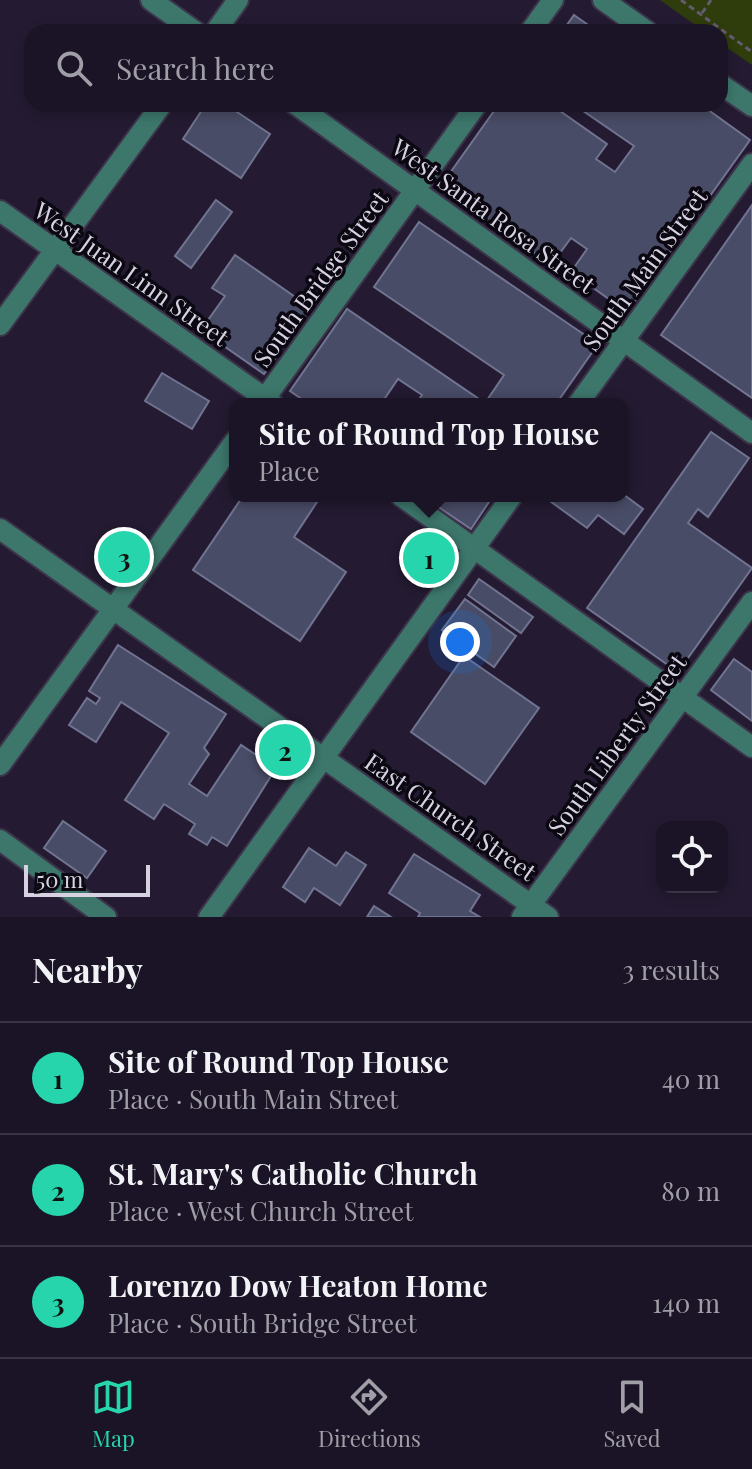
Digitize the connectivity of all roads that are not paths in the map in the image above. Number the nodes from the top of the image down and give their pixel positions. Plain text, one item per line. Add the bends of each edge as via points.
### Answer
1 (151, 0) edge
2 (238, 0) edge
3 (553, 0) edge
4 (603, 0) edge
5 (185, 24) edge
6 (221, 24) edge
7 (536, 24) edge
8 (637, 24) edge
9 (728, 90) edge
10 (752, 106) edge
11 (156, 112) edge
12 (306, 112) edge
13 (471, 112) edge
14 (752, 164) edge
15 (414, 190) junction
16 (0, 211) edge
17 (53, 250) junction
18 (0, 325) edge
19 (624, 340) junction
20 (260, 398) edge
21 (269, 398) edge
22 (582, 398) edge
23 (752, 433) edge
24 (229, 449) edge
25 (409, 502) edge
26 (508, 502) edge
27 (0, 529) edge
28 (475, 549) junction
29 (752, 602) edge
30 (113, 611) junction
31 (683, 696) junction
32 (752, 747) edge
33 (323, 758) junction
34 (0, 765) edge
35 (0, 840) edge
36 (526, 911) edge
37 (106, 917) edge
38 (209, 917) edge
39 (548, 917) edge

1 - 5 street
2 - 6 street
3 - 7 street
4 - 8 street
9 - 10 street
11 - 17 street
12 - 15 street, West Santa Rosa Street
13 - 15 street, South Bridge Street
14 - 19 street, South Main Street
15 - 19 street, West Santa Rosa Street
15 - 21 street, South Bridge Street
16 - 17 street, West Juan Linn Street
17 - 18 street
17 - 20 street, West Juan Linn Street
19 - 22 street, South Main Street
19 - 23 street, West Santa Rosa Street
24 - 30 street
25 - 28 street
26 - 28 street
27 - 30 street, East Church Street
28 - 31 street
28 - 33 street
29 - 31 street, South Liberty Street
30 - 33 street, East Church Street
30 - 34 street
31 - 32 street
31 - 36 street, South Liberty Street
33 - 36 street, East Church Street
33 - 38 street
35 - 37 street
36 - 39 street, East Church Street

